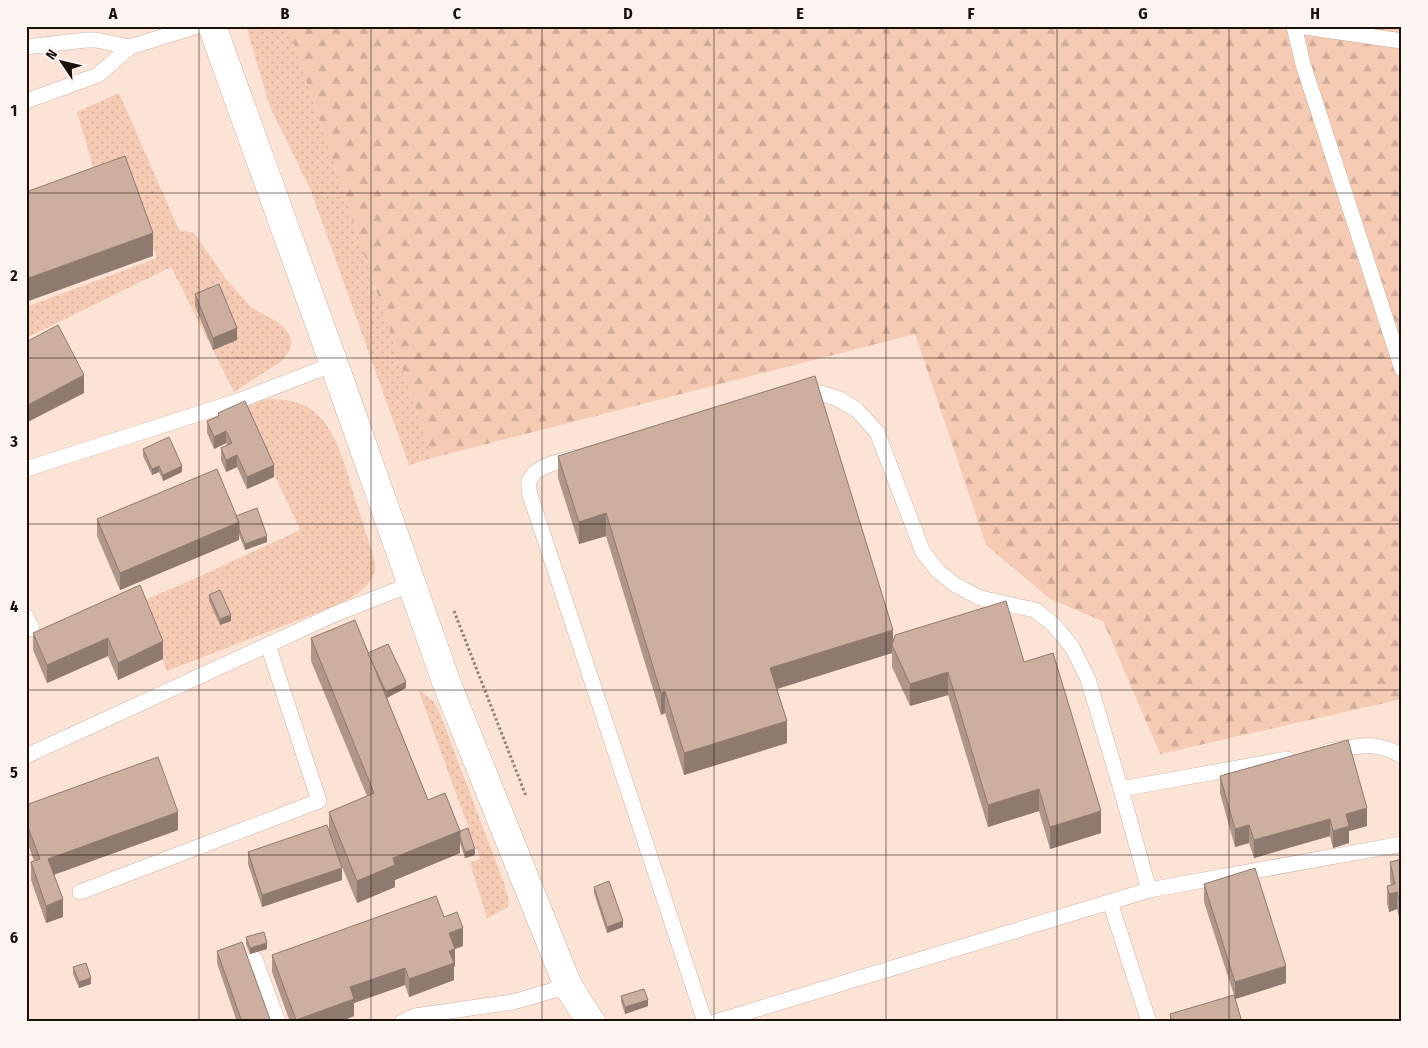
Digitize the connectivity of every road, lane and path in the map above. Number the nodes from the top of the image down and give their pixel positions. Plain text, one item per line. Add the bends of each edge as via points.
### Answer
1 (197, 26) edge
2 (212, 26) edge
3 (1294, 26) edge
4 (1298, 26) edge
5 (1402, 41) edge
6 (26, 47) edge
7 (130, 47) junction
8 (26, 101) edge
9 (334, 364) junction
10 (1402, 369) edge
11 (787, 393) edge
12 (590, 452) edge
13 (26, 468) edge
14 (412, 584) junction
15 (268, 645) junction
16 (1319, 753) edge
17 (26, 756) edge
18 (1300, 756) edge
19 (1402, 756) edge
20 (1121, 789) junction
21 (1402, 844) edge
22 (1149, 890) junction
23 (80, 892) dead end
24 (1110, 902) junction
25 (255, 959) dead end
26 (568, 986) junction
27 (278, 1022) edge
28 (402, 1022) edge
29 (591, 1022) edge
30 (705, 1022) edge
31 (715, 1022) edge
32 (1148, 1022) edge

1 - 7 lane
2 - 9 street
3 - 10 lane via 1303,64
4 - 5 lane
6 - 7 lane via 96,40
7 - 8 lane via 98,75
9 - 13 lane via 238,401
9 - 14 street
11 - 20 lane via 820,393 857,410 877,432 923,552 938,571 980,598 1035,610 1072,646 1088,678
12 - 30 lane via 541,468 531,476 528,485 530,495
14 - 15 lane
14 - 26 street via 448,686
15 - 17 lane
15 - 23 lane via 319,801
16 - 19 lane via 1367,744
18 - 20 lane
20 - 22 lane
21 - 22 lane
22 - 24 lane
24 - 31 lane
24 - 32 lane
25 - 27 lane
26 - 28 lane via 513,1002 415,1016
26 - 29 street

